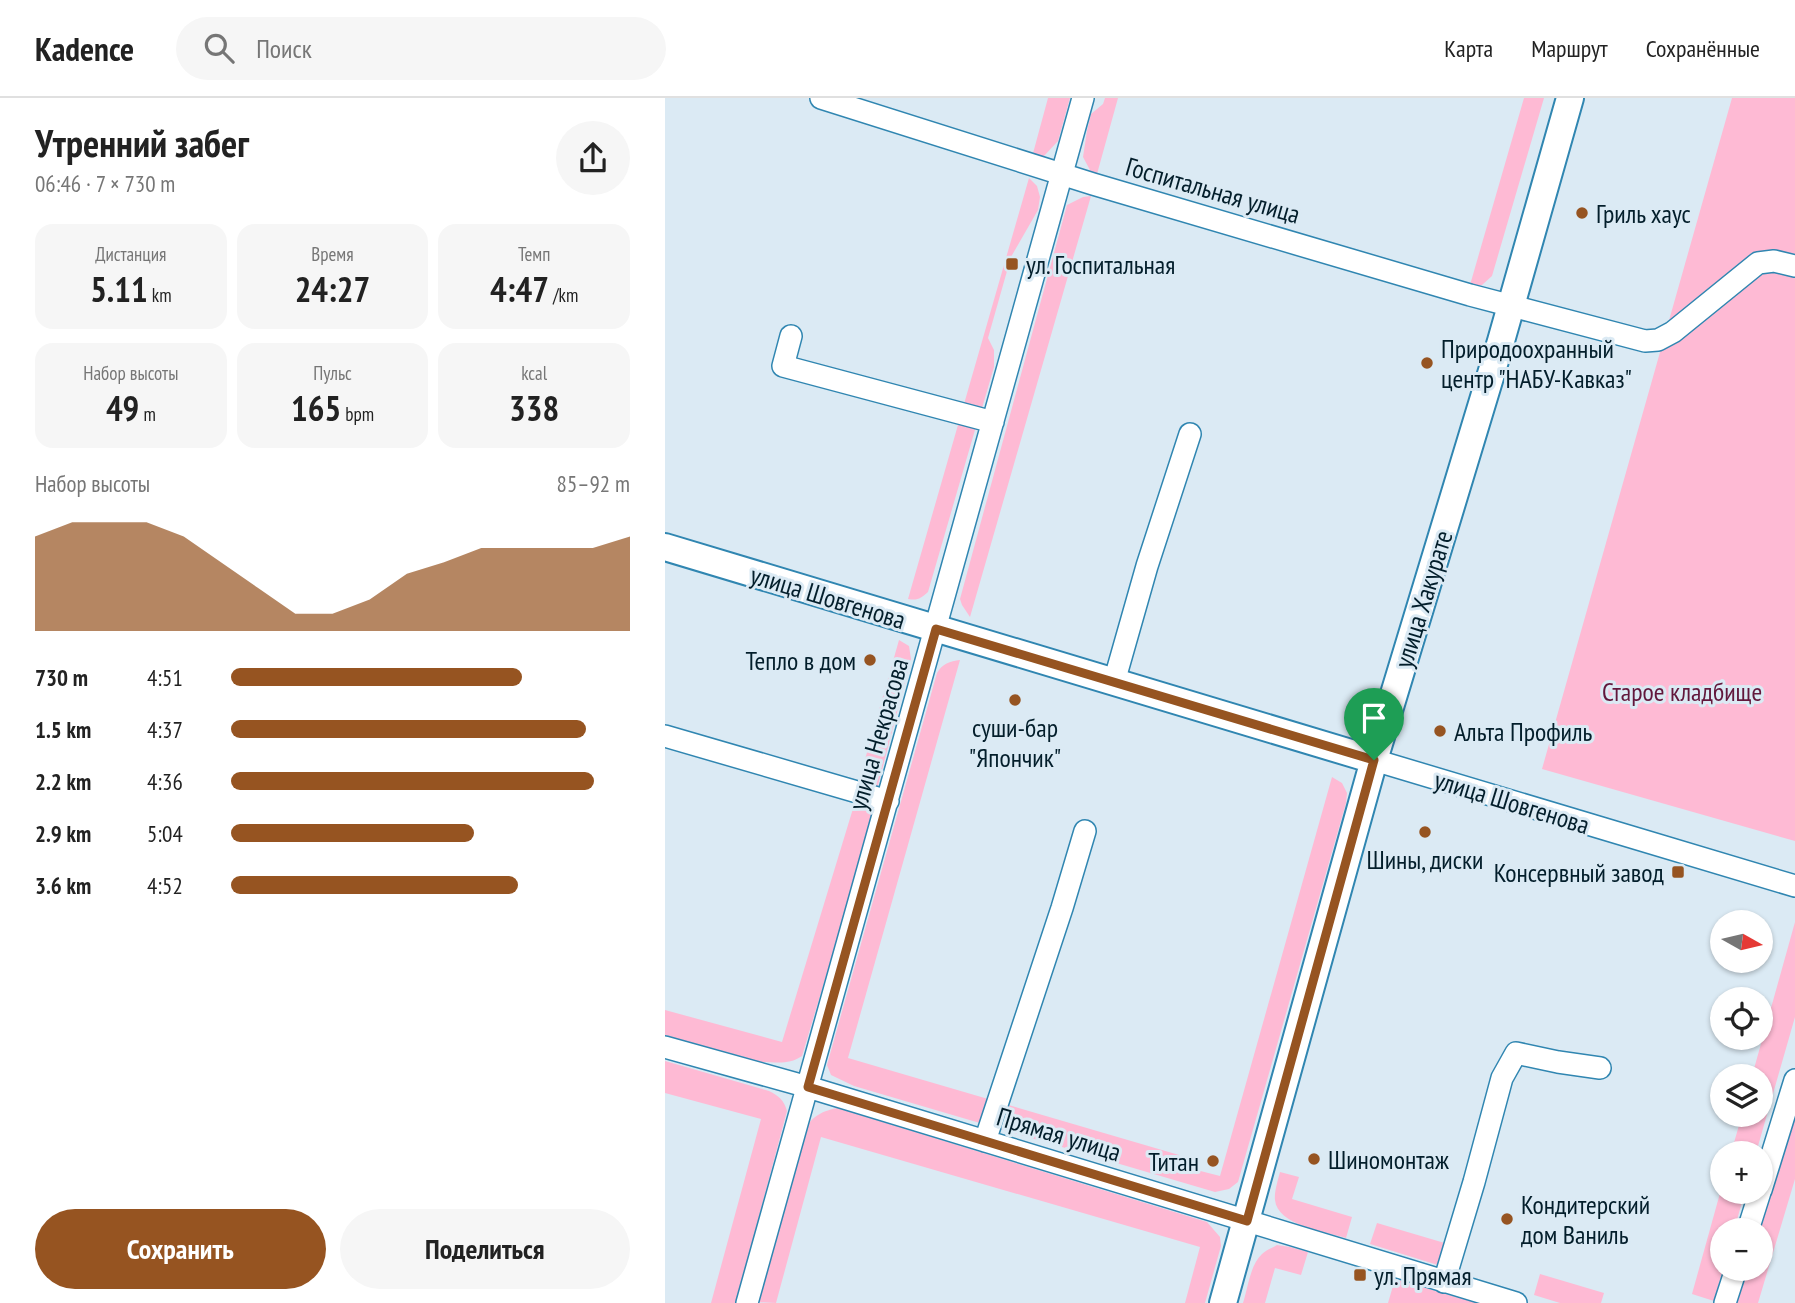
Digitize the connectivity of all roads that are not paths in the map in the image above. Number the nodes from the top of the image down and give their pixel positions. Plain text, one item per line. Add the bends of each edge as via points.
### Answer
1 (821, 98) edge
2 (1083, 98) edge
3 (1570, 98) edge
4 (1062, 174) junction
5 (1795, 266) edge
6 (1511, 305) junction
7 (791, 336) dead end
8 (993, 422) junction
9 (1190, 435) dead end
10 (665, 547) edge
11 (936, 629) junction
12 (1114, 682) junction
13 (665, 736) edge
14 (1374, 760) junction
15 (888, 801) junction
16 (1085, 831) dead end
17 (1795, 886) edge
18 (665, 1047) edge
19 (1601, 1068) dead end
20 (1795, 1082) edge
21 (808, 1087) junction
22 (985, 1141) junction
23 (1773, 1151) edge
24 (1247, 1221) junction
25 (1732, 1281) edge
26 (1444, 1282) junction
27 (747, 1303) edge
28 (1223, 1303) edge
29 (1516, 1303) edge
30 (1725, 1303) edge

1 - 4 street, Госпитальная улица
2 - 4 street, улица Некрасова
3 - 6 main road, улица Хакурате
4 - 6 street, Госпитальная улица
4 - 8 street, улица Некрасова
5 - 6 street, Госпитальная улица via 1758,263 1658,340 1645,341
6 - 14 main road, улица Хакурате
7 - 8 street via 783,366
8 - 11 street, улица Некрасова
9 - 12 street
10 - 11 main road, улица Шовгенова
11 - 12 main road, улица Шовгенова
11 - 15 street, улица Некрасова
12 - 14 main road, улица Шовгенова
13 - 15 street
14 - 17 street, улица Шовгенова
14 - 24 main road, улица Хакурате
15 - 21 street, улица Некрасова
16 - 22 street
18 - 21 street, Прямая улица
19 - 26 street via 1516,1053 1502,1078
20 - 23 street
21 - 22 street, Прямая улица
21 - 27 street, улица Некрасова
22 - 24 street, Прямая улица
24 - 26 street, Прямая улица
24 - 28 main road, улица Хакурате
25 - 30 street
26 - 29 street, Прямая улица

